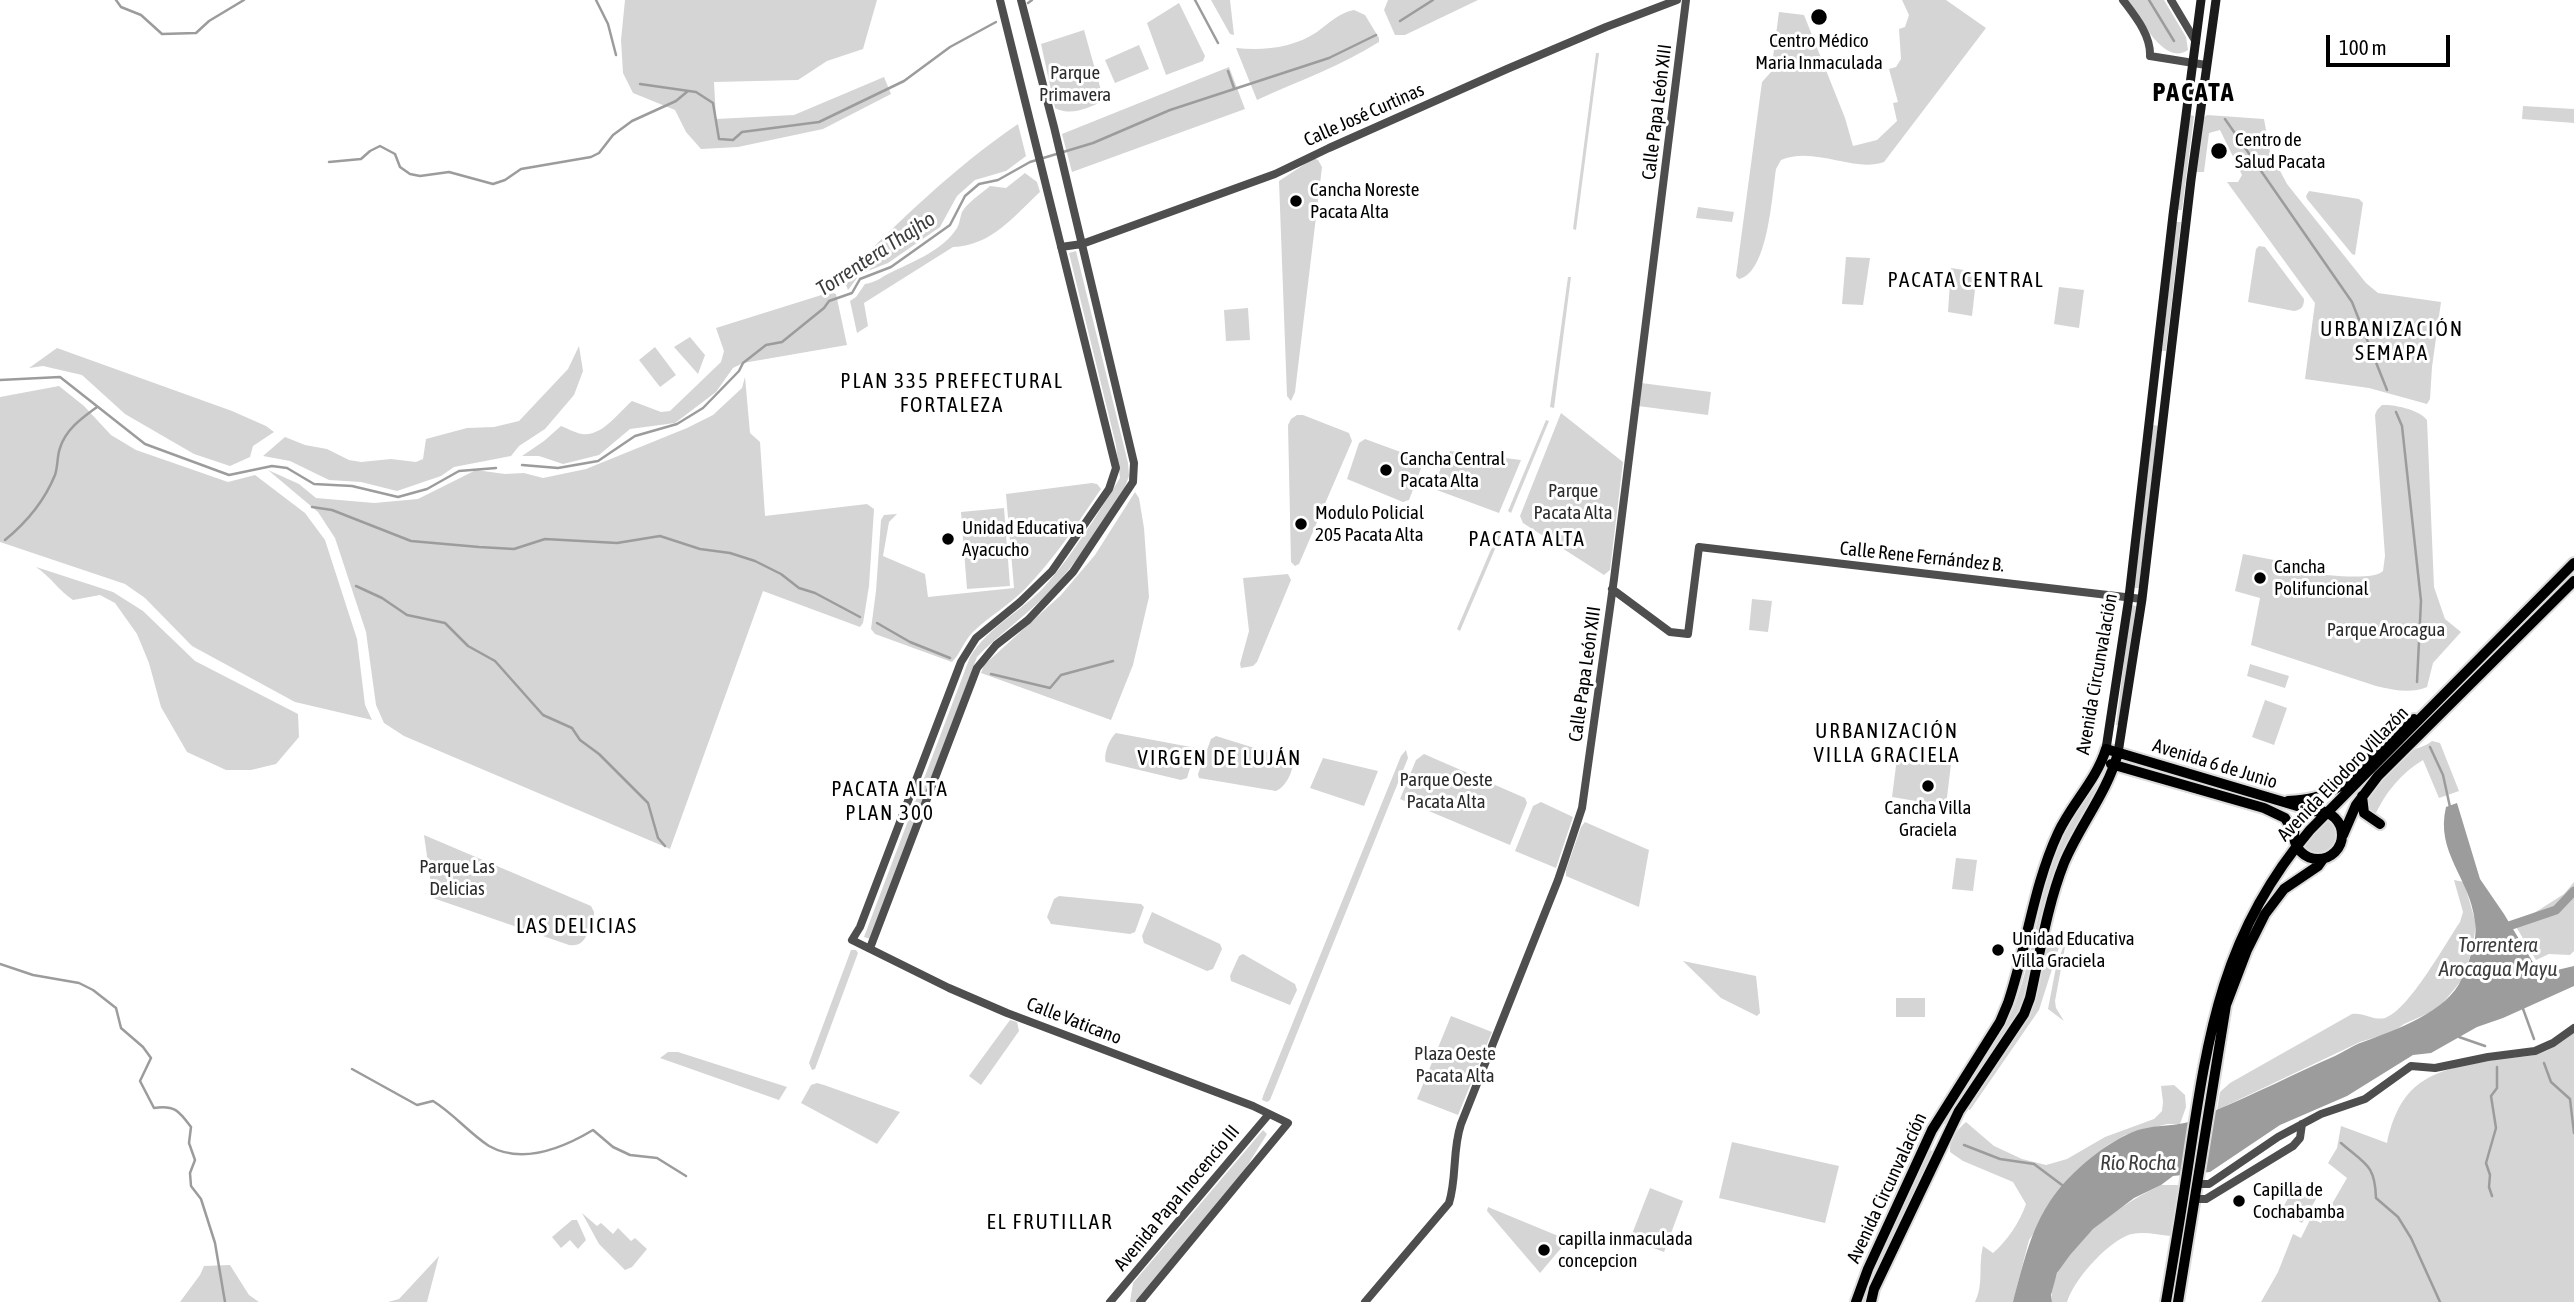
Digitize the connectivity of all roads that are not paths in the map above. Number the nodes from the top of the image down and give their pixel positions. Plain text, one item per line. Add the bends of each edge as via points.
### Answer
1 (1000, 0) edge
2 (1021, 0) edge
3 (1677, 0) edge
4 (1686, 0) edge
5 (2123, 0) edge
6 (2171, 0) edge
7 (2201, 0) edge
8 (2216, 0) edge
9 (2196, 42) junction
10 (2193, 63) junction
11 (2206, 65) junction
12 (1082, 244) junction
13 (1061, 247) junction
14 (2574, 563) edge
15 (2574, 581) edge
16 (1612, 589) junction
17 (2129, 597) junction
18 (2142, 599) junction
19 (2425, 713) junction
20 (2106, 749) junction
21 (2118, 753) junction
22 (2102, 761) junction
23 (2115, 765) junction
24 (2362, 796) junction
25 (2278, 802) junction
26 (2314, 811) junction
27 (2326, 812) junction
28 (2380, 824) dead end
29 (2294, 833) junction
30 (2343, 835) junction
31 (2296, 845) junction
32 (2323, 859) junction
33 (870, 948) junction
34 (2574, 1028) edge
35 (1269, 1114) junction
36 (1288, 1123) joint
37 (2302, 1124) junction
38 (2193, 1182) junction
39 (2194, 1199) junction
40 (1110, 1302) edge
41 (1140, 1302) edge
42 (1365, 1302) edge
43 (1856, 1302) edge
44 (1871, 1302) edge
45 (2166, 1302) edge
46 (2178, 1302) edge

1 - 13 street
2 - 12 street
3 - 12 street, Calle José Curtinas via 1507,69 1275,174
4 - 16 street, Calle Papa León XIII
5 - 10 street via 2146,34 2150,55
6 - 9 street
7 - 9 main road, Avenida Circunvalación
8 - 11 main road, Avenida Circunvalación
9 - 10 main road, Avenida Circunvalación
10 - 11 street
10 - 17 main road, Avenida Circunvalación
11 - 18 main road, Avenida Circunvalación
12 - 13 street, Calle José Curtinas
12 - 33 street via 1134,463 1133,482 1073,572 977,668
13 - 33 street, Calle Vaticano via 1115,474 1052,570 976,638 961,662 854,936
14 - 19 highway, Avenida Eliodoro Villazón
15 - 24 highway, Avenida Eliodoro Villazón
16 - 17 street, Calle Rene Fernández B. via 1670,632 1688,634 1699,547
16 - 42 street, Calle Papa León XIII via 1582,808 1456,1138 1450,1203
17 - 18 street, Calle Rene Fernández B.
17 - 20 main road, Avenida Circunvalación
18 - 21 main road, Avenida Circunvalación
19 - 25 highway via 2402,725 2329,793
19 - 27 highway, Avenida Eliodoro Villazón
20 - 21 highway, Avenida 6 de Junio
20 - 22 highway, Avenida Circunvalación
21 - 23 highway, Avenida Circunvalación
21 - 25 highway, Avenida 6 de Junio
22 - 23 highway, Avenida 6 de Junio
22 - 43 highway, Avenida Circunvalación via 2053,845 2000,1021 1932,1130
23 - 29 highway, Avenida 6 de Junio via 2264,808 2285,818
23 - 44 highway, Avenida Circunvalación via 2064,863 2024,1014 1959,1111
24 - 28 highway via 2364,813
24 - 30 highway, Avenida Eliodoro Villazón
25 - 26 highway, Avenida 6 de Junio
26 - 27 highway, Avenida 6 de Junio
26 - 29 highway via 2301,818
27 - 30 highway via 2337,820
27 - 31 highway, Avenida Eliodoro Villazón
29 - 31 highway
30 - 32 highway, Avenida Eliodoro Villazón via 2336,852
31 - 32 highway via 2305,856
31 - 38 highway, Avenida Eliodoro Villazón via 2257,906 2228,970 2209,1033 2196,1115
32 - 38 highway, Avenida Eliodoro Villazón via 2275,899 2247,950 2227,1005
33 - 35 street, Calle Vaticano via 1007,1013
34 - 37 street via 2535,1051 2435,1068 2412,1066 2365,1099
35 - 36 street, Calle Vaticano
35 - 40 street, Avenida Papa Inocencio III
36 - 41 street, Avenida Papa Inocencio III
37 - 38 street via 2209,1184
37 - 39 street via 2293,1146 2206,1199
38 - 39 highway, Avenida Eliodoro Villazón
38 - 45 highway, Avenida Eliodoro Villazón
39 - 46 highway, Avenida Eliodoro Villazón

